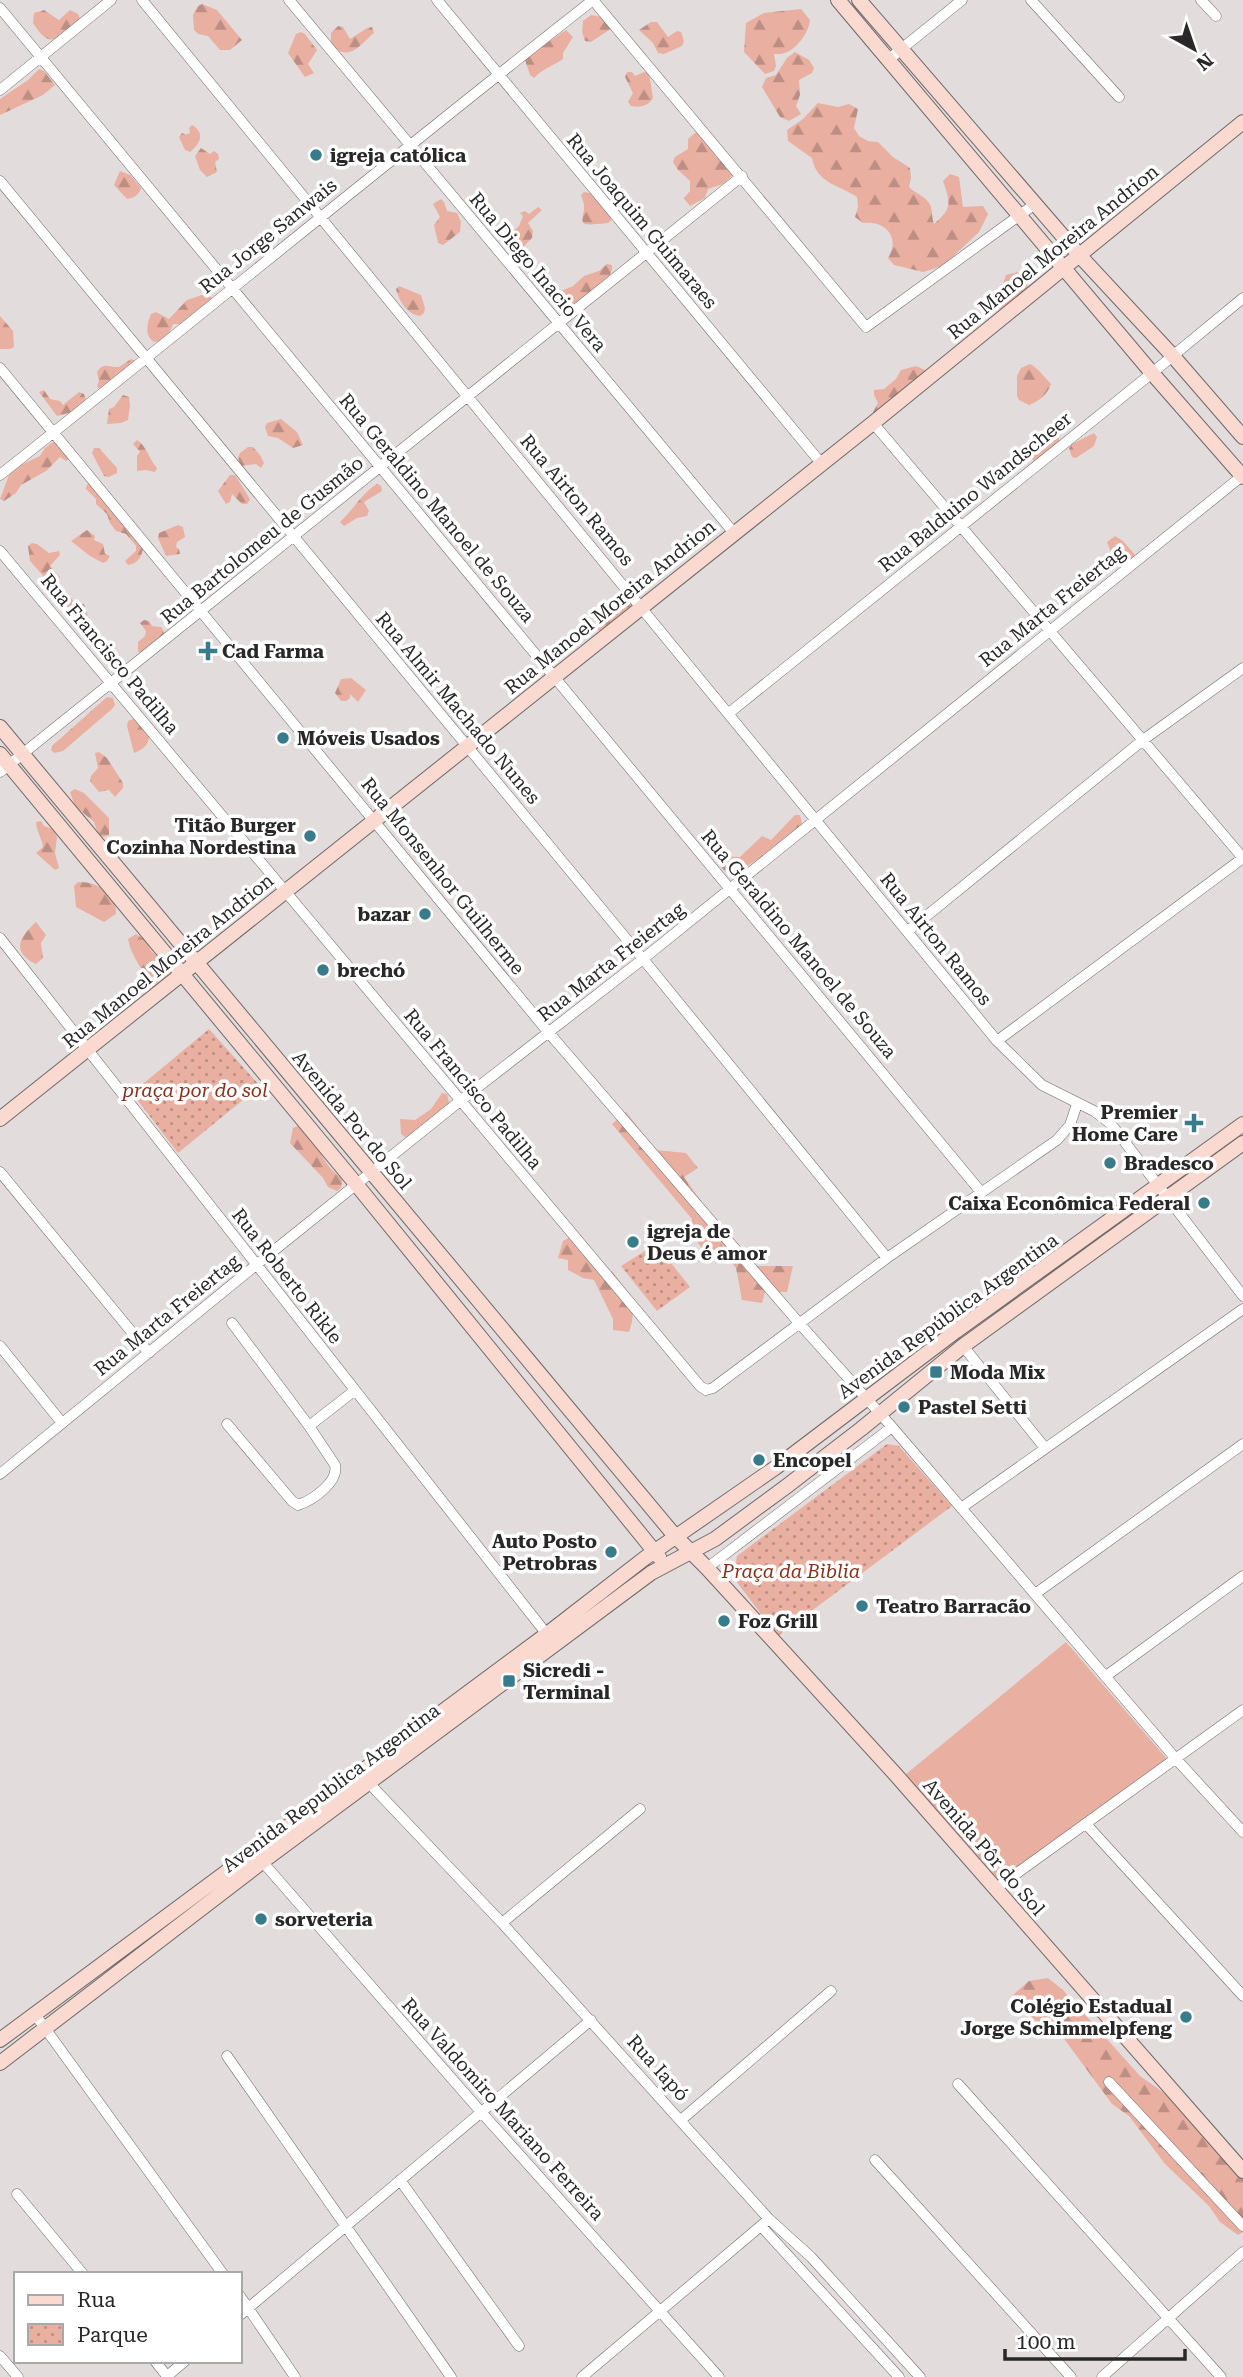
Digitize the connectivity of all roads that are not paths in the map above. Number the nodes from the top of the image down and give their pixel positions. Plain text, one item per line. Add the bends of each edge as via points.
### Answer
1 (111, 0) edge
2 (142, 0) edge
3 (289, 0) edge
4 (437, 0) edge
5 (593, 0) edge
6 (838, 0) edge
7 (859, 0) edge
8 (962, 0) edge
9 (1031, 0) edge
10 (1201, 0) edge
11 (0, 8) edge
12 (1216, 16) dead end
13 (901, 49) junction
14 (40, 57) junction
15 (889, 59) junction
16 (497, 75) junction
17 (0, 90) edge
18 (1119, 97) dead end
19 (1243, 122) edge
20 (409, 144) junction
21 (742, 176) junction
22 (0, 181) edge
23 (1035, 204) junction
24 (1020, 215) junction
25 (321, 216) junction
26 (646, 253) junction
27 (1080, 256) junction
28 (1065, 268) junction
29 (232, 289) junction
30 (1243, 298) edge
31 (558, 324) junction
32 (1172, 355) junction
33 (146, 360) junction
34 (0, 368) edge
35 (1152, 373) junction
36 (469, 397) junction
37 (873, 423) junction
38 (53, 433) junction
39 (1243, 437) edge
40 (821, 463) junction
41 (381, 467) junction
42 (0, 475) edge
43 (1242, 477) edge
44 (961, 526) junction
45 (734, 533) junction
46 (294, 537) junction
47 (0, 551) edge
48 (642, 606) junction
49 (202, 611) junction
50 (1049, 630) junction
51 (1243, 668) edge
52 (555, 676) junction
53 (111, 682) junction
54 (729, 713) junction
55 (0, 727) edge
56 (1143, 740) junction
57 (467, 746) junction
58 (22, 754) junction
59 (3, 764) edge
60 (375, 820) junction
61 (816, 820) junction
62 (1243, 858) edge
63 (730, 889) junction
64 (285, 891) junction
65 (908, 931) junction
66 (0, 938) edge
67 (643, 959) junction
68 (196, 962) junction
69 (182, 973) junction
70 (549, 1033) junction
71 (997, 1041) junction
72 (89, 1049) junction
73 (460, 1101) junction
74 (1077, 1104) junction
75 (0, 1119) edge
76 (1243, 1124) edge
77 (1243, 1143) edge
78 (0, 1172) edge
79 (371, 1172) junction
80 (356, 1184) junction
81 (1164, 1191) junction
82 (981, 1192) junction
83 (887, 1258) junction
84 (256, 1265) junction
85 (1243, 1296) edge
86 (1243, 1309) edge
87 (232, 1323) dead end
88 (799, 1324) junction
89 (0, 1346) edge
90 (963, 1346) junction
91 (149, 1353) junction
92 (354, 1391) junction
93 (867, 1399) junction
94 (880, 1413) junction
95 (62, 1423) junction
96 (228, 1424) dead end
97 (309, 1426) junction
98 (892, 1427) junction
99 (1243, 1444) edge
100 (1045, 1448) junction
101 (0, 1474) edge
102 (961, 1508) junction
103 (675, 1536) junction
104 (654, 1551) junction
105 (690, 1553) junction
106 (665, 1564) junction
107 (707, 1568) junction
108 (1243, 1576) edge
109 (1035, 1594) junction
110 (551, 1639) junction
111 (1106, 1676) junction
112 (1243, 1710) edge
113 (1176, 1759) junction
114 (364, 1778) junction
115 (639, 1809) dead end
116 (1086, 1824) junction
117 (1243, 1832) edge
118 (258, 1856) junction
119 (995, 1889) junction
120 (502, 1923) junction
121 (831, 1991) dead end
122 (1243, 1996) edge
123 (34, 2014) junction
124 (590, 2020) junction
125 (45, 2028) junction
126 (0, 2039) edge
127 (227, 2056) dead end
128 (0, 2063) edge
129 (1109, 2082) dead end
130 (958, 2084) dead end
131 (481, 2112) junction
132 (681, 2120) junction
133 (875, 2160) dead end
134 (1243, 2171) edge
135 (400, 2180) junction
136 (17, 2194) dead end
137 (765, 2222) junction
138 (1243, 2226) edge
139 (345, 2227) junction
140 (1243, 2252) edge
141 (81, 2272) edge
142 (222, 2272) edge
143 (244, 2311) edge
144 (660, 2311) junction
145 (1168, 2318) junction
146 (520, 2346) dead end
147 (0, 2356) edge
148 (183, 2363) edge
149 (167, 2376) edge
150 (18, 2377) edge
151 (295, 2377) edge
152 (451, 2377) edge
153 (582, 2377) edge
154 (719, 2377) edge
155 (899, 2377) edge
156 (920, 2377) edge
157 (1071, 2377) edge
158 (1102, 2377) edge
159 (1221, 2377) edge

1 - 14 street
2 - 25 street, Rua Airton Ramos
3 - 20 street, Rua Diego Inacio Vera
4 - 16 street, Rua Joaquim Guimaraes
5 - 16 street, Rua Jorge Sanwais
5 - 21 street
6 - 15 street
7 - 13 street
8 - 13 street
9 - 18 street
10 - 12 street
11 - 14 street, Rua Geraldino Manoel de Souza
13 - 15 street
13 - 23 street
14 - 17 street
14 - 29 street, Rua Geraldino Manoel de Souza
15 - 24 street
16 - 20 street, Rua Jorge Sanwais
16 - 26 street, Rua Joaquim Guimaraes
19 - 27 street, Rua Manoel Moreira Andrion
20 - 25 street, Rua Jorge Sanwais
20 - 31 street, Rua Diego Inacio Vera
21 - 24 street via 866,327
21 - 26 street, Rua Bartolomeu de Gusmão
22 - 33 street, Rua Almir Machado Nunes
23 - 24 street
23 - 27 street
24 - 28 street
25 - 29 street, Rua Jorge Sanwais
25 - 36 street, Rua Airton Ramos
26 - 31 street, Rua Bartolomeu de Gusmão
26 - 40 street, Rua Joaquim Guimaraes
27 - 28 street, Rua Manoel Moreira Andrion
27 - 32 street
28 - 35 street
28 - 37 street, Rua Manoel Moreira Andrion
29 - 33 street, Rua Jorge Sanwais
29 - 41 street, Rua Geraldino Manoel de Souza
30 - 32 street, Rua Balduino Wandscheer
31 - 36 street, Rua Bartolomeu de Gusmão
31 - 45 street, Rua Diego Inacio Vera
32 - 35 street, Rua Balduino Wandscheer
32 - 39 street
33 - 38 street, Rua Jorge Sanwais
33 - 46 street, Rua Almir Machado Nunes
34 - 38 street, Rua Monsenhor Guilherme
35 - 43 street
35 - 44 street, Rua Balduino Wandscheer
36 - 41 street, Rua Bartolomeu de Gusmão
36 - 48 street, Rua Airton Ramos
37 - 40 street, Rua Manoel Moreira Andrion
37 - 44 street
38 - 42 street, Rua Jorge Sanwais
38 - 49 street, Rua Monsenhor Guilherme
40 - 45 street, Rua Manoel Moreira Andrion
41 - 46 street, Rua Bartolomeu de Gusmão
41 - 52 street, Rua Geraldino Manoel de Souza
43 - 50 street, Rua Marta Freiertag
44 - 50 street
44 - 54 street, Rua Balduino Wandscheer
45 - 48 street, Rua Manoel Moreira Andrion
46 - 49 street, Rua Bartolomeu de Gusmão
46 - 57 street, Rua Almir Machado Nunes
47 - 53 street, Rua Francisco Padilha
48 - 52 street, Rua Manoel Moreira Andrion
48 - 54 street, Rua Airton Ramos
49 - 53 street, Rua Bartolomeu de Gusmão
49 - 60 street, Rua Monsenhor Guilherme
50 - 56 street
50 - 61 street, Rua Marta Freiertag
51 - 56 street
52 - 57 street, Rua Manoel Moreira Andrion
52 - 63 street, Rua Geraldino Manoel de Souza
53 - 58 street, Rua Bartolomeu de Gusmão
53 - 64 street, Rua Francisco Padilha
54 - 61 street, Rua Airton Ramos
55 - 58 street, Avenida Por do Sol
56 - 62 street
56 - 65 street
57 - 60 street, Rua Manoel Moreira Andrion
57 - 67 street, Rua Almir Machado Nunes
58 - 59 street, Rua Bartolomeu de Gusmão
58 - 68 street, Avenida Por do Sol
59 - 69 street, Avenida Por do Sol
60 - 64 street, Rua Manoel Moreira Andrion
60 - 70 street, Rua Monsenhor Guilherme
61 - 63 street, Rua Marta Freiertag
61 - 65 street, Rua Airton Ramos
62 - 71 street
63 - 67 street, Rua Marta Freiertag
63 - 82 street, Rua Geraldino Manoel de Souza
64 - 68 street, Rua Manoel Moreira Andrion
64 - 73 street, Rua Francisco Padilha
65 - 71 street, Rua Airton Ramos
66 - 72 street, Rua Roberto Rikle
67 - 70 street, Rua Marta Freiertag
67 - 83 street, Rua Almir Machado Nunes
68 - 69 street, Rua Manoel Moreira Andrion
68 - 79 street, Avenida Por do Sol
69 - 72 street, Rua Manoel Moreira Andrion
69 - 80 street, Avenida Por do Sol
70 - 73 street, Rua Marta Freiertag
70 - 88 street, Rua Monsenhor Guilherme
71 - 74 street, Rua Airton Ramos via 1042,1085
72 - 75 street, Rua Manoel Moreira Andrion
72 - 84 street, Rua Roberto Rikle
73 - 79 street, Rua Marta Freiertag
73 - 88 street, Rua Francisco Padilha via 700,1387 712,1388
74 - 81 street, Rua Airton Ramos via 1111,1124
74 - 82 street via 1070,1125 1057,1140
76 - 81 street, Avenida República Argentina
77 - 81 street, Avenida República Argentina
78 - 91 street
79 - 80 street, Rua Marta Freiertag
79 - 103 street, Avenida Por do Sol
80 - 84 street, Rua Marta Freiertag
80 - 104 street, Avenida Por do Sol
81 - 85 street, Rua Airton Ramos
81 - 90 street, Avenida República Argentina
81 - 93 street, Avenida República Argentina via 956,1331
82 - 83 street
83 - 88 street
84 - 91 street, Rua Marta Freiertag
84 - 92 street, Rua Roberto Rikle
86 - 100 street
87 - 97 street
88 - 93 street, Rua Monsenhor Guilherme
89 - 95 street
90 - 94 street, Avenida República Argentina
90 - 100 street
91 - 95 street, Rua Marta Freiertag
92 - 97 street
92 - 110 street, Rua Roberto Rikle
93 - 94 street, Rua Monsenhor Guilherme
93 - 103 street, Avenida República Argentina
94 - 98 street, Rua Monsenhor Guilherme
94 - 105 street, Avenida República Argentina via 787,1486
95 - 101 street, Rua Marta Freiertag
96 - 97 street via 298,1504 333,1480 337,1472
98 - 102 street, Rua Monsenhor Guilherme
98 - 107 street
99 - 109 street
100 - 102 street
102 - 109 street, Rua Monsenhor Guilherme
103 - 104 street, Avenida Republica Argentina
103 - 105 street, Avenida Por do Sol
104 - 106 street, Avenida Por do Sol
104 - 110 street, Avenida Republica Argentina
105 - 106 street, Avenida Republica Argentina
105 - 107 street, Avenida Pôr do Sol
106 - 110 street, Avenida Republica Argentina
107 - 119 street, Avenida Pôr do Sol
108 - 111 street
109 - 111 street, Rua Monsenhor Guilherme
110 - 114 street, Avenida Republica Argentina
111 - 113 street, Rua Monsenhor Guilherme
112 - 113 street
113 - 116 street
113 - 117 street, Rua Monsenhor Guilherme
114 - 118 street, Avenida Republica Argentina
114 - 120 street, Rua Iapó
115 - 120 street
116 - 119 street
116 - 122 street
118 - 123 street, Avenida Republica Argentina
118 - 125 street, Avenida Republica Argentina
118 - 131 street, Rua Valdomiro Mariano Ferreira
119 - 134 street, Avenida Pôr do Sol
120 - 124 street, Rua Iapó
121 - 132 street
123 - 125 street
123 - 126 street, Avenida Republica Argentina
124 - 131 street
124 - 132 street, Rua Iapó
125 - 128 street, Avenida Republica Argentina
125 - 142 street
127 - 139 street
129 - 138 street
130 - 145 street
131 - 135 street
131 - 144 street, Rua Valdomiro Mariano Ferreira
132 - 137 street, Rua Iapó
133 - 157 street
135 - 139 street
135 - 146 street
136 - 141 street
137 - 144 street
137 - 155 street, Rua Iapó
137 - 156 street, Rua Iapó via 811,2258
139 - 143 street
139 - 152 street
140 - 145 street
143 - 151 street
144 - 153 street
144 - 154 street, Rua Valdomiro Mariano Ferreira
145 - 158 street
145 - 159 street
147 - 150 street
148 - 149 street

